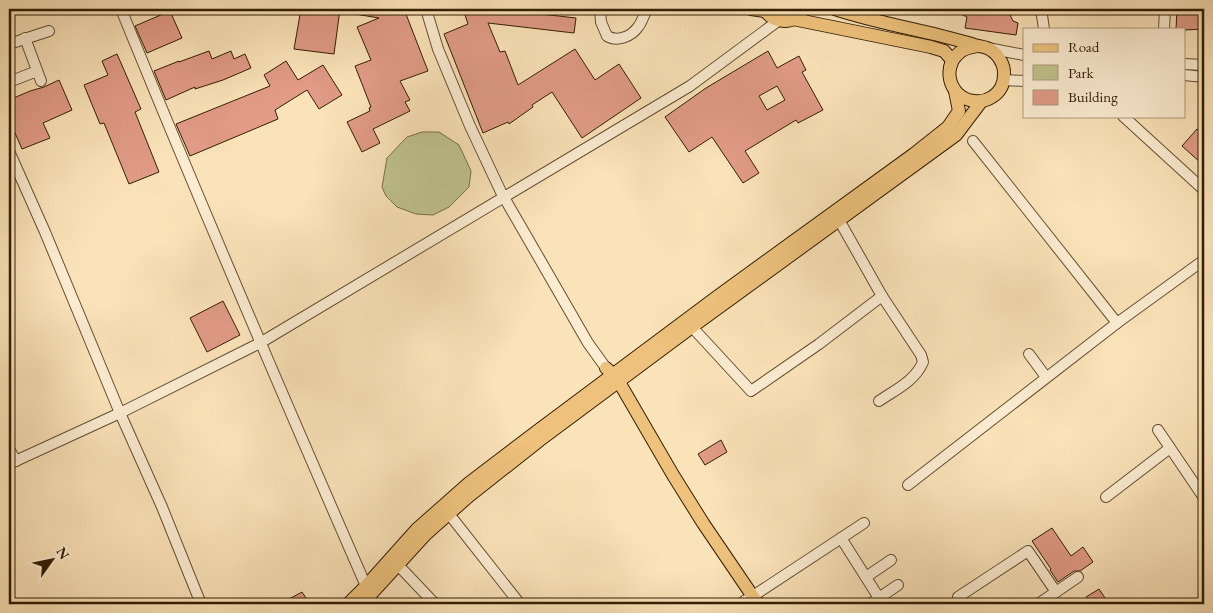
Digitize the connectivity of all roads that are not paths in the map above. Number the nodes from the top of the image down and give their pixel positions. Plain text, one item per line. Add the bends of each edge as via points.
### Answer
1 (121, 9) edge
2 (426, 9) edge
3 (600, 9) edge
4 (647, 9) edge
5 (751, 9) edge
6 (804, 9) edge
7 (835, 9) edge
8 (1041, 9) edge
9 (1165, 9) edge
10 (765, 10) edge
11 (794, 20) junction
12 (778, 21) junction
13 (1044, 28) edge
14 (1164, 28) edge
15 (49, 31) dead end
16 (25, 38) junction
17 (9, 44) edge
18 (982, 47) junction
19 (1023, 55) edge
20 (1186, 64) edge
21 (1204, 65) edge
22 (37, 71) junction
23 (949, 71) junction
24 (1186, 76) edge
25 (1204, 77) edge
26 (1004, 80) junction
27 (41, 81) dead end
28 (1023, 81) edge
29 (9, 82) edge
30 (955, 91) junction
31 (981, 102) junction
32 (1125, 118) edge
33 (973, 141) dead end
34 (9, 151) edge
35 (1204, 190) edge
36 (504, 196) junction
37 (839, 220) junction
38 (1204, 260) edge
39 (882, 296) junction
40 (1117, 323) junction
41 (692, 327) junction
42 (260, 343) junction
43 (1029, 354) dead end
44 (612, 378) junction
45 (1046, 378) junction
46 (879, 401) dead end
47 (120, 413) junction
48 (1158, 430) dead end
49 (9, 448) edge
50 (1170, 448) junction
51 (12, 462) edge
52 (908, 485) dead end
53 (1106, 497) dead end
54 (1204, 498) edge
55 (449, 514) junction
56 (864, 523) dead end
57 (841, 538) junction
58 (891, 560) dead end
59 (398, 565) junction
60 (866, 577) junction
61 (1078, 577) dead end
62 (898, 585) dead end
63 (366, 586) junction
64 (1056, 592) junction
65 (880, 598) junction
66 (749, 602) edge
67 (201, 604) edge
68 (348, 604) edge
69 (362, 604) edge
70 (436, 604) edge
71 (520, 604) edge
72 (870, 604) edge
73 (964, 604) edge
74 (1038, 604) edge

1 - 42 street
2 - 36 street via 470,126
3 - 4 street via 606,36 619,39 638,28
5 - 10 main road
6 - 11 main road
7 - 18 main road
8 - 13 street
9 - 14 street
10 - 12 main road
11 - 12 main road
11 - 23 main road via 944,51 952,60
12 - 36 street via 690,86
15 - 16 street
16 - 17 street
16 - 22 street
18 - 19 street
18 - 23 main road via 964,49 956,55
18 - 26 main road via 994,52 1001,60
20 - 21 street
22 - 27 street
22 - 29 street
23 - 30 main road
24 - 25 street
26 - 28 street
26 - 31 main road via 996,94
30 - 31 main road via 967,100
30 - 44 main road via 958,111 948,127
31 - 37 main road via 956,135
32 - 35 street
33 - 40 street
34 - 47 street
36 - 42 street
36 - 44 street via 588,343
37 - 39 street
37 - 41 main road
38 - 40 street
39 - 41 street via 751,391
39 - 46 street via 923,362 911,379
40 - 45 street
41 - 44 main road
42 - 47 street
42 - 63 street
43 - 45 street
44 - 55 main road
44 - 63 main road via 469,483 417,529
44 - 66 main road via 713,538
45 - 52 street
47 - 51 street
47 - 67 street
48 - 50 street
49 - 51 street
50 - 53 street
50 - 54 street
55 - 59 main road
55 - 71 street
56 - 57 street
57 - 60 street
57 - 66 street
58 - 60 street
59 - 69 main road
59 - 70 street
60 - 65 street
61 - 64 street
62 - 65 street
63 - 68 main road
64 - 73 street via 1028,551 958,597
64 - 74 street
65 - 72 street

